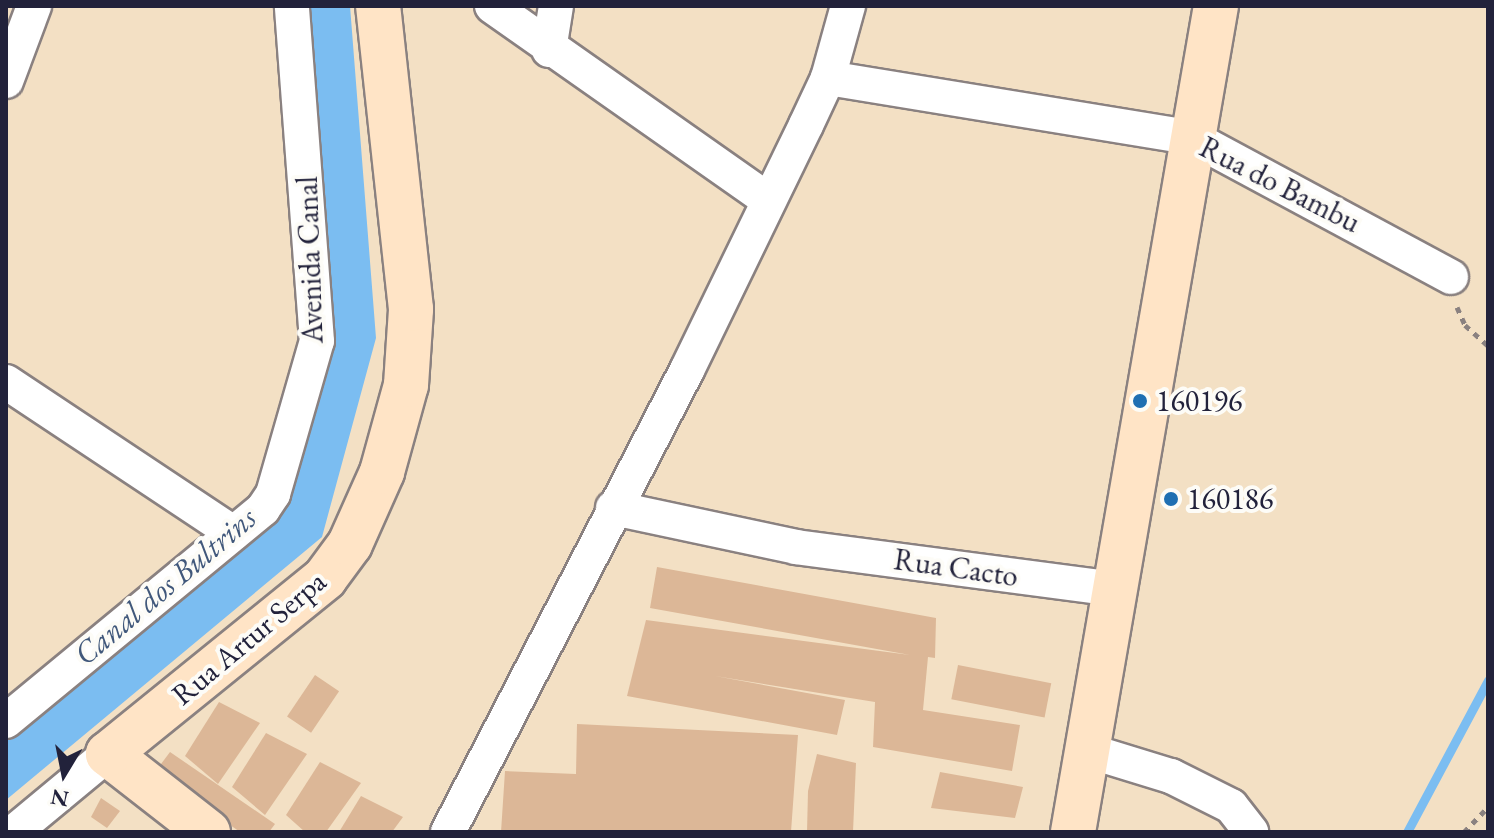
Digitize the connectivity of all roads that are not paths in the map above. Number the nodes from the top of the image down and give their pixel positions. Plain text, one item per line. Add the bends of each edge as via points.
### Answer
1 (34, 6) edge
2 (292, 6) edge
3 (378, 6) edge
4 (492, 6) edge
5 (556, 6) edge
6 (848, 6) edge
7 (1216, 6) edge
8 (549, 50) junction
9 (828, 78) junction
10 (6, 81) edge
11 (1193, 138) junction
12 (767, 199) junction
13 (1451, 277) road end
14 (6, 382) edge
15 (613, 508) junction
16 (233, 533) junction
17 (1116, 589) junction
18 (10, 713) edge
19 (1089, 751) junction
20 (108, 754) junction
21 (14, 832) edge
22 (208, 832) edge
23 (448, 832) edge
24 (1073, 832) edge
25 (1251, 832) edge

1 - 10 street
2 - 16 street, Avenida Canal via 317,341 273,494
3 - 20 street, Rua Artur Serpa via 411,309 406,385 382,472 350,544 325,578
4 - 8 street
5 - 8 street
6 - 9 street
7 - 11 street
8 - 12 street
9 - 11 street, Rua do Bambu
9 - 12 street
11 - 13 street, Rua do Bambu
11 - 17 street
12 - 15 street via 687,370
14 - 16 street
15 - 17 street, Rua Cacto via 796,547
15 - 23 street
16 - 18 street, Avenida Canal
17 - 19 street
19 - 24 street
19 - 25 street via 1171,776 1231,806
20 - 21 street, Rua Artur Serpa
20 - 22 street

